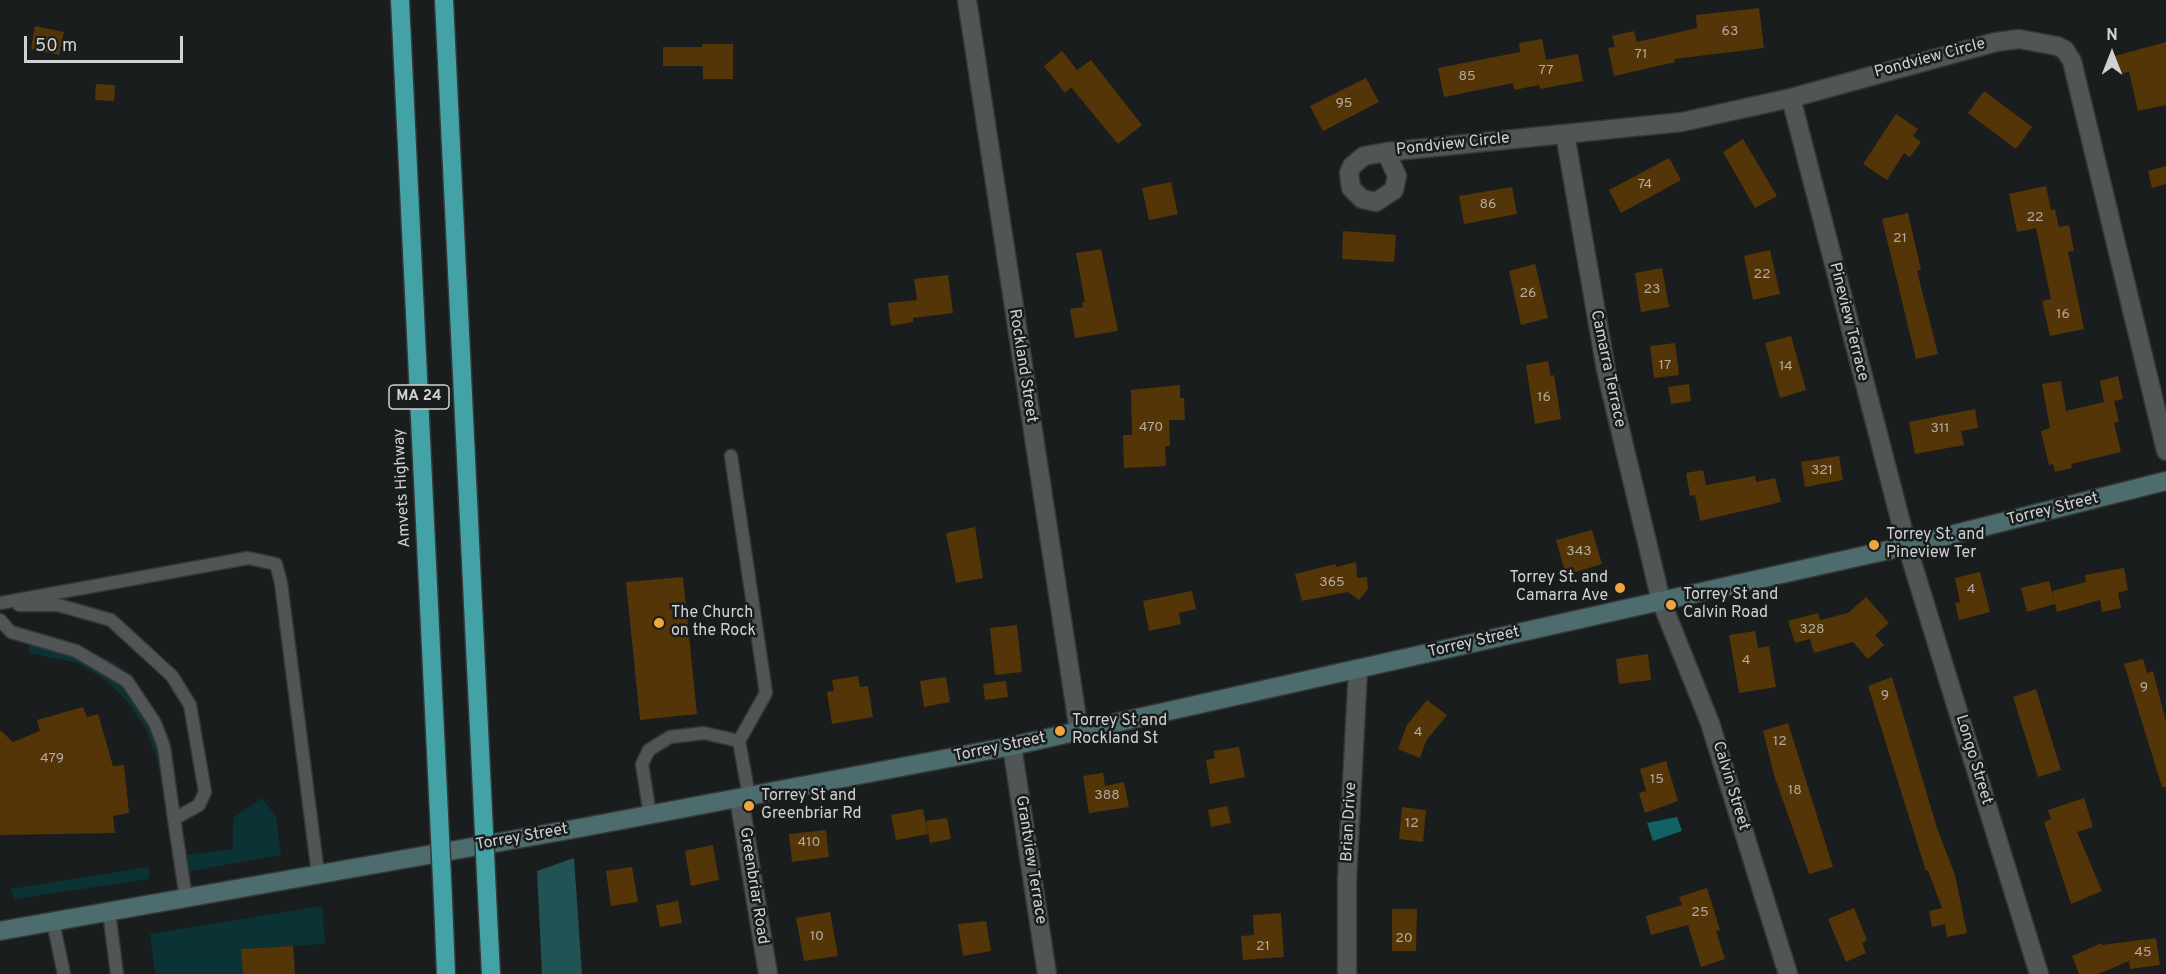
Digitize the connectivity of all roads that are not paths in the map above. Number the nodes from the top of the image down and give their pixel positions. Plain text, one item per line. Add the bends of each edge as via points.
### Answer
1 (400, 0) edge
2 (444, 0) edge
3 (967, 0) edge
4 (1791, 98) junction
5 (1565, 134) junction
6 (1386, 152) dead end
7 (2166, 451) edge
8 (731, 456) dead end
9 (2166, 482) edge
10 (1907, 546) junction
11 (1661, 601) junction
12 (0, 604) edge
13 (0, 620) edge
14 (1358, 669) junction
15 (1079, 731) junction
16 (739, 741) junction
17 (1012, 746) junction
18 (744, 797) junction
19 (650, 815) junction
20 (174, 819) junction
21 (318, 874) junction
22 (186, 898) junction
23 (109, 912) junction
24 (53, 922) junction
25 (0, 931) edge
26 (64, 974) edge
27 (117, 974) edge
28 (446, 974) edge
29 (491, 974) edge
30 (768, 974) edge
31 (1047, 974) edge
32 (1347, 974) edge
33 (1788, 974) edge
34 (2039, 974) edge

1 - 28 highway, Amvets Highway / MA 24, bridge
2 - 29 highway, MA 24, bridge
3 - 15 street, Rockland Street
4 - 5 street, Pondview Circle via 1682,122
4 - 7 street, Pondview Circle via 1996,42 2038,41 2065,50 2076,76
4 - 10 street, Pineview Terrace
5 - 6 street, Pondview Circle
5 - 11 street, Camarra Terrace via 1606,370
8 - 16 lane via 766,693
9 - 10 main road, Torrey Street
10 - 11 main road, Torrey Street
10 - 34 street, Longo Street
11 - 14 main road, Torrey Street
11 - 33 street, Calvin Street via 1710,723
12 - 20 lane via 58,605 111,620 172,676 190,705 205,792 199,805
12 - 21 lane via 248,558 276,564
13 - 20 lane via 11,632 76,651 127,681 155,723 164,747
14 - 15 main road, Torrey Street
14 - 32 street, Brian Drive via 1347,879
15 - 17 main road, Torrey Street
16 - 18 lane
16 - 19 lane via 704,733 670,737 649,750 642,764
17 - 18 main road, Torrey Street
17 - 31 street, Grantview Terrace
18 - 19 main road, Torrey Street
18 - 30 street, Greenbriar Road
19 - 21 main road, Torrey Street
20 - 22 lane
21 - 22 main road, Torrey Street
22 - 23 main road, Torrey Street
23 - 24 main road, Torrey Street
23 - 27 lane
24 - 25 main road, Torrey Street
24 - 26 lane

